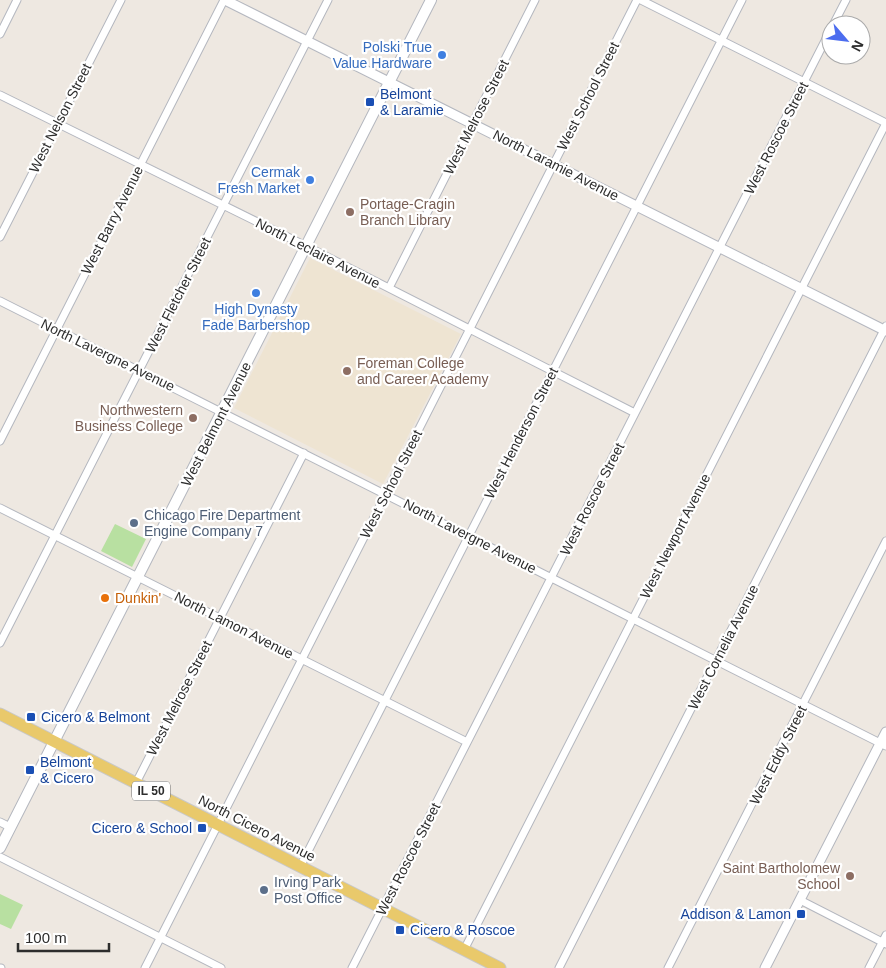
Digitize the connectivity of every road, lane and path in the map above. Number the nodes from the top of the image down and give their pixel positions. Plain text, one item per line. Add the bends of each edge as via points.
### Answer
1 (17, 0) edge
2 (121, 0) edge
3 (224, 0) edge
4 (328, 0) edge
5 (432, 0) edge
6 (535, 0) edge
7 (639, 0) edge
8 (742, 0) edge
9 (846, 0) edge
10 (838, 15) edge
11 (0, 34) edge
12 (721, 40) junction
13 (308, 41) junction
14 (821, 49) edge
15 (390, 82) junction
16 (804, 82) junction
17 (0, 95) edge
18 (58, 123) junction
19 (472, 123) junction
20 (886, 123) edge
21 (140, 164) junction
22 (554, 164) junction
23 (224, 205) junction
24 (637, 206) junction
25 (0, 237) edge
26 (306, 246) junction
27 (720, 247) junction
28 (389, 288) junction
29 (801, 288) junction
30 (0, 302) edge
31 (470, 329) junction
32 (885, 329) edge
33 (57, 330) junction
34 (139, 370) junction
35 (552, 371) junction
36 (222, 412) junction
37 (635, 413) junction
38 (0, 440) edge
39 (304, 453) junction
40 (386, 494) junction
41 (0, 508) edge
42 (55, 535) junction
43 (468, 536) junction
44 (886, 541) edge
45 (138, 576) junction
46 (551, 577) junction
47 (220, 618) junction
48 (633, 618) junction
49 (0, 643) edge
50 (302, 659) junction
51 (716, 660) junction
52 (384, 700) junction
53 (804, 704) junction
54 (0, 714) edge
55 (886, 732) edge
56 (54, 742) junction
57 (468, 742) junction
58 (883, 744) edge
59 (136, 783) junction
60 (0, 822) edge
61 (217, 825) junction
62 (10, 828) junction
63 (0, 848) edge
64 (0, 857) edge
65 (300, 866) junction
66 (800, 900) junction
67 (382, 908) junction
68 (160, 938) junction
69 (885, 940) edge
70 (464, 950) junction
71 (144, 968) edge
72 (221, 968) edge
73 (352, 968) edge
74 (500, 968) edge
75 (559, 968) edge
76 (668, 968) edge
77 (765, 968) edge
78 (869, 968) edge

1 - 11 street
2 - 18 street, West Nelson Street
3 - 13 street, North Laramie Avenue
3 - 21 street, West Barry Avenue
4 - 13 street, West Fletcher Street
5 - 15 main road, West Belmont Avenue
6 - 19 street, West Melrose Street
7 - 12 street
7 - 22 street, West School Street
8 - 12 street, West Henderson Street
9 - 10 street
12 - 16 street
12 - 24 street, West Henderson Street
13 - 15 street, North Laramie Avenue
13 - 23 street, West Fletcher Street
14 - 16 street, West Roscoe Street
15 - 19 street, North Laramie Avenue
15 - 26 main road, West Belmont Avenue
16 - 20 street
16 - 27 street, West Roscoe Street
17 - 18 street, North Leclaire Avenue
18 - 21 street, North Leclaire Avenue
18 - 25 street, West Nelson Street
19 - 22 street, North Laramie Avenue
19 - 28 street, West Melrose Street
20 - 29 street, West Newport Avenue
21 - 23 street, North Leclaire Avenue
21 - 33 street, West Barry Avenue
22 - 24 street, North Laramie Avenue
22 - 31 street, West School Street
23 - 26 street, North Leclaire Avenue
23 - 34 street, West Fletcher Street
24 - 27 street, North Laramie Avenue
24 - 35 street, West Henderson Street
26 - 28 street, North Leclaire Avenue
26 - 36 main road, West Belmont Avenue
27 - 29 street, North Laramie Avenue
27 - 37 street, West Roscoe Street
28 - 31 street, North Leclaire Avenue
29 - 32 street, North Laramie Avenue
29 - 48 street, West Newport Avenue
30 - 33 street, North Lavergne Avenue
31 - 35 street, North Leclaire Avenue
31 - 40 street, West School Street
32 - 51 street, West Cornelia Avenue
33 - 34 street, North Lavergne Avenue
33 - 38 street, West Barry Avenue
34 - 36 street, North Lavergne Avenue
34 - 42 street, West Fletcher Street
35 - 37 street, North Leclaire Avenue
35 - 43 street, West Henderson Street
36 - 39 street, North Lavergne Avenue
36 - 45 main road, West Belmont Avenue
37 - 46 street, West Roscoe Street
39 - 40 street, North Lavergne Avenue
39 - 47 street, West Melrose Street
40 - 43 street, North Lavergne Avenue
40 - 50 street, West School Street
41 - 42 street, North Lamon Avenue
42 - 45 street, North Lamon Avenue
42 - 49 street, West Fletcher Street
43 - 46 street, North Lavergne Avenue
43 - 52 street, West Henderson Street
44 - 53 street, West Eddy Street
45 - 47 street, North Lamon Avenue
45 - 56 main road, West Belmont Avenue
46 - 48 street, North Lavergne Avenue
46 - 57 street, West Roscoe Street
47 - 50 street, North Lamon Avenue
47 - 59 street, West Melrose Street
48 - 51 street, North Lavergne Avenue
48 - 70 street, West Newport Avenue
50 - 52 street, North Lamon Avenue
50 - 61 street, West School Street
51 - 53 street, North Lavergne Avenue
51 - 75 street, West Cornelia Avenue
52 - 57 street, North Lamon Avenue
52 - 65 street, West Henderson Street
53 - 58 street, North Lavergne Avenue
53 - 76 street, West Eddy Street
54 - 56 main road, North Cicero Avenue / IL 50
55 - 58 street
56 - 59 main road, North Cicero Avenue / IL 50
56 - 62 main road, West Belmont Avenue
57 - 67 street, West Roscoe Street
58 - 66 street
59 - 61 main road, North Cicero Avenue / IL 50
60 - 62 street
61 - 65 main road, North Cicero Avenue / IL 50
61 - 68 street, West School Street
62 - 63 main road, West Belmont Avenue
64 - 68 street
65 - 67 main road, North Cicero Avenue / IL 50
66 - 69 street
66 - 77 street
67 - 70 main road, North Cicero Avenue / IL 50
67 - 73 street, West Roscoe Street
68 - 71 street, West School Street
68 - 72 street
69 - 78 street
70 - 74 main road, North Cicero Avenue / IL 50

